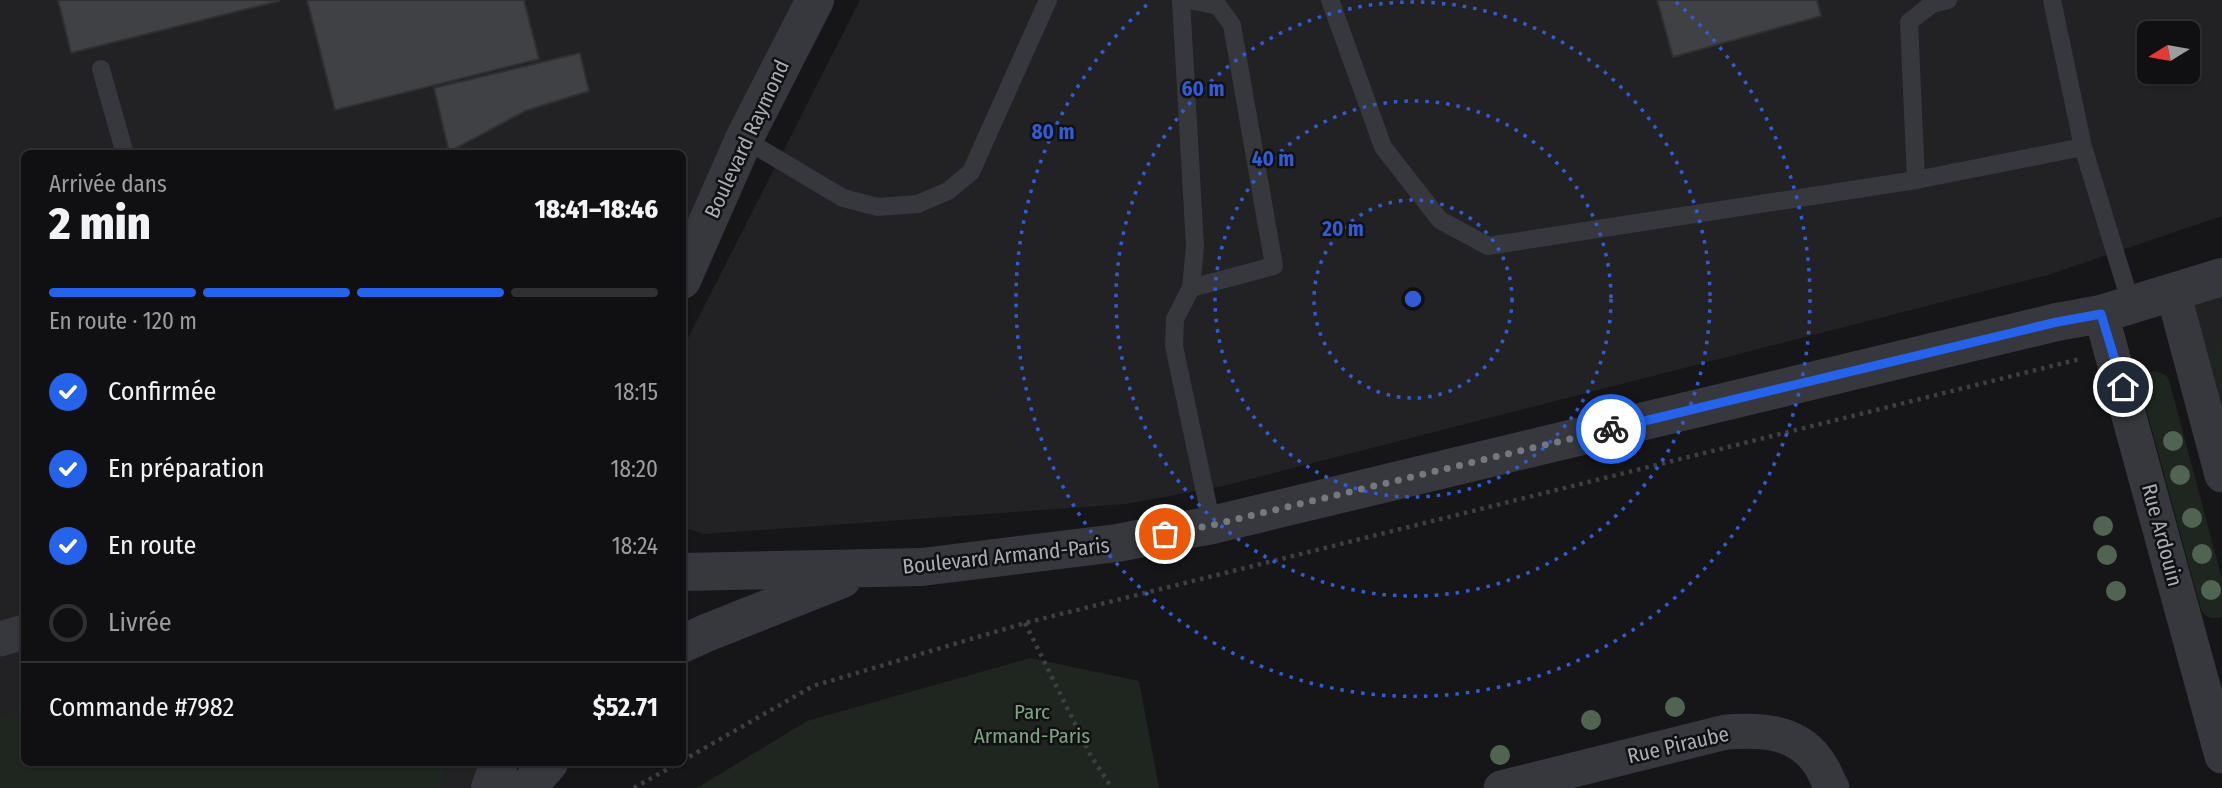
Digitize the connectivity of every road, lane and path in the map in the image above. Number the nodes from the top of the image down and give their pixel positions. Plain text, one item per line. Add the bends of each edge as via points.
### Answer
1 (815, 0) edge
2 (1048, 0) edge
3 (1181, 0) edge
4 (1190, 0) edge
5 (1331, 0) edge
6 (1948, 0) edge
7 (2052, 0) edge
8 (101, 69) dead end
9 (744, 139) junction
10 (2083, 148) junction
11 (124, 150) edge
12 (1916, 180) junction
13 (686, 271) edge
14 (2222, 277) edge
15 (1191, 288) junction
16 (2173, 292) junction
17 (2116, 309) junction
18 (2081, 359) dead end
19 (2222, 475) edge
20 (1212, 525) junction
21 (864, 570) junction
22 (686, 572) edge
23 (1025, 624) junction
24 (21, 633) edge
25 (0, 639) edge
26 (686, 643) edge
27 (2222, 756) edge
28 (686, 759) edge
29 (498, 766) edge
30 (546, 766) edge
31 (673, 766) edge
32 (1107, 780) junction
33 (490, 788) edge
34 (527, 788) edge
35 (634, 788) edge
36 (1105, 788) edge
37 (1112, 788) edge
38 (1501, 788) edge
39 (1832, 788) edge

1 - 9 street, Boulevard Raymond
2 - 9 lane via 971,172 948,191 918,204 878,207 843,198
3 - 15 lane via 1195,247
4 - 15 lane via 1218,6 1232,25 1274,266
5 - 12 lane via 1383,146 1440,220 1488,246
6 - 12 lane via 1932,4 1909,22
7 - 10 lane
8 - 11 lane
9 - 13 street, Boulevard Raymond
10 - 12 lane
10 - 17 lane
14 - 16 street, Boulevard Armand-Paris
15 - 20 lane via 1175,319 1174,346
16 - 17 street, Boulevard Armand-Paris
16 - 19 street
17 - 20 street, Boulevard Armand-Paris
17 - 27 street, Rue Ardouin
18 - 23 path
20 - 21 street, Boulevard Armand-Paris via 1104,545
21 - 22 street, Boulevard Armand-Paris
21 - 26 street
23 - 28 path via 813,686
23 - 32 path
24 - 25 street
29 - 33 street
30 - 34 street
31 - 35 path
32 - 36 path
32 - 37 path
38 - 39 street, Rue Piraube via 1726,732 1759,730 1791,737 1816,758

